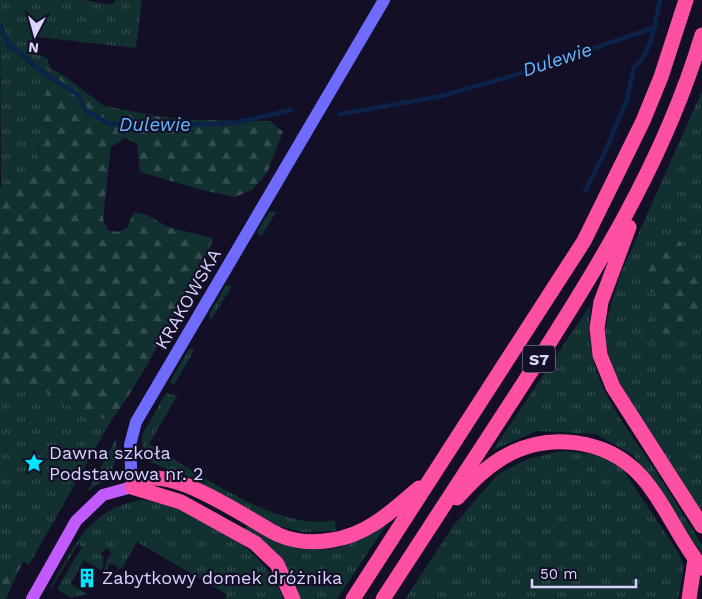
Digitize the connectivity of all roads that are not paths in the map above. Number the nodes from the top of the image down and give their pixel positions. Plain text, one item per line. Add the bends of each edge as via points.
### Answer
1 (384, 0) edge
2 (686, 0) edge
3 (702, 35) edge
4 (642, 184) junction
5 (430, 480) junction
6 (132, 487) junction
7 (702, 526) edge
8 (428, 529) junction
9 (698, 564) edge
10 (32, 599) edge
11 (294, 599) edge
12 (353, 599) edge
13 (383, 599) edge
14 (689, 599) edge

1 - 6 street, KRAKOWSKA via 135,426 130,444
2 - 5 highway, S7 via 652,101 594,223
3 - 4 highway, S7 via 675,112
4 - 7 highway via 601,302 598,345 613,387
4 - 8 highway, S7 via 594,272
5 - 6 highway via 368,528 345,538 322,541 280,535 200,491 163,478 147,477
5 - 12 highway, S7
6 - 10 main road via 103,495 76,521
6 - 11 highway via 189,506 255,543 277,564
8 - 9 highway via 479,474 504,457 541,444 582,443 611,453 634,470 650,488
8 - 13 highway, S7
9 - 14 highway

